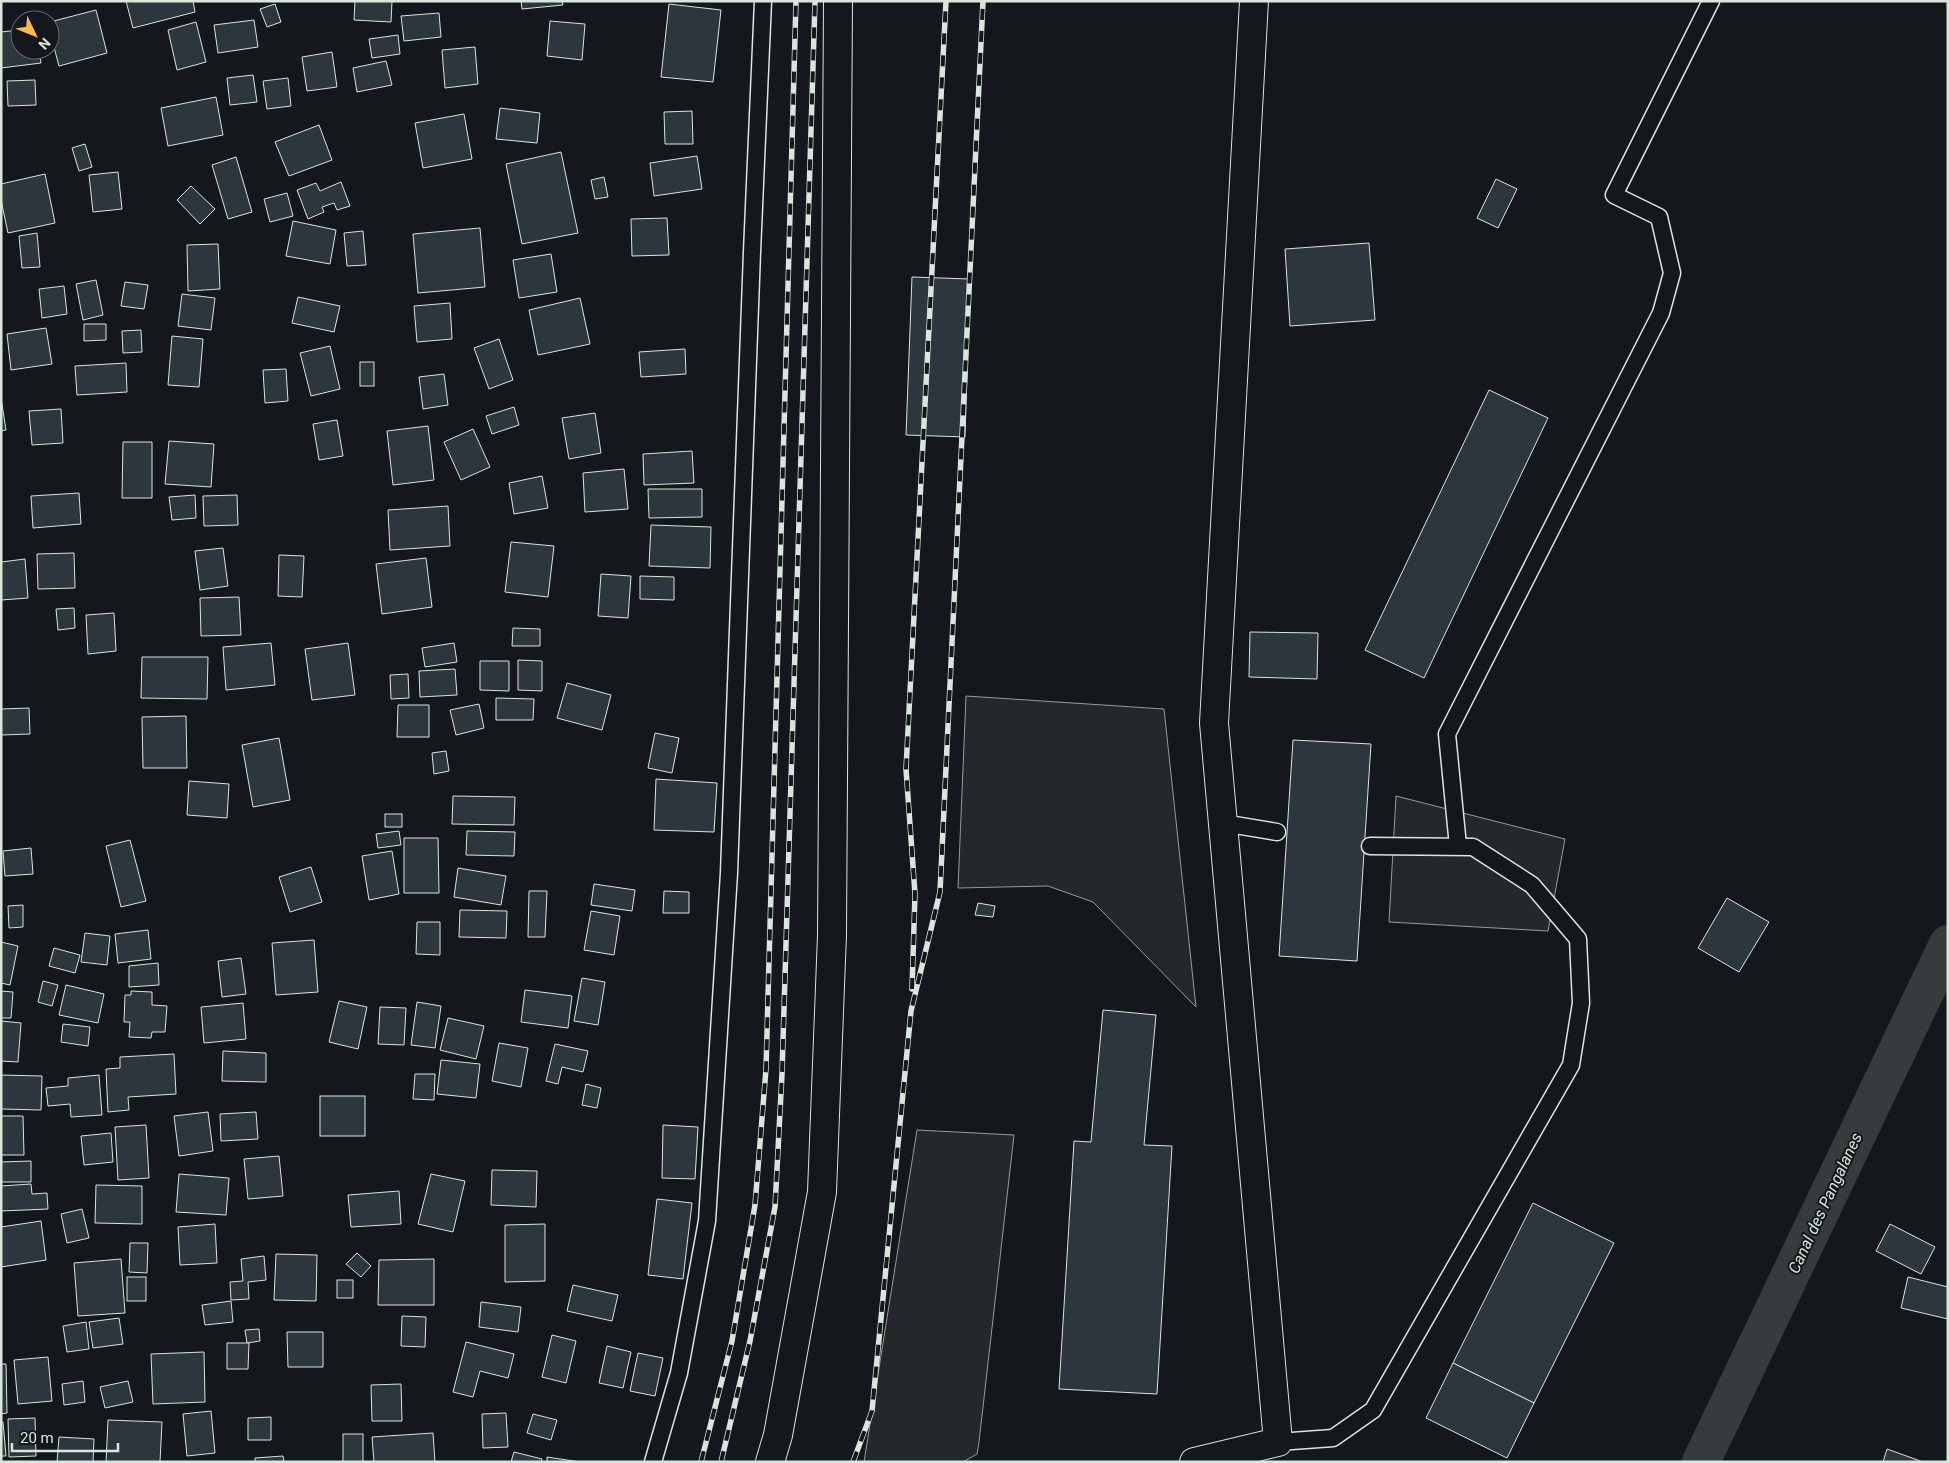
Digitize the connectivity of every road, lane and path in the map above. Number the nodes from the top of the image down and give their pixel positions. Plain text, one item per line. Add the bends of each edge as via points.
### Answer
1 (763, 1) edge
2 (838, 1) edge
3 (1254, 1) edge
4 (1711, 1) edge
5 (1223, 823) junction
6 (1277, 832) dead end
7 (1370, 846) dead end
8 (1458, 846) junction
9 (1278, 1442) junction
10 (654, 1462) edge
11 (770, 1462) edge
12 (1194, 1462) edge

1 - 10 lane via 729,873 707,1221 679,1373
2 - 11 street via 832,935 822,1192 778,1435
3 - 5 street via 1214,723
4 - 8 lane via 1614,195 1659,217 1672,273 1661,312 1447,734
5 - 6 lane
5 - 9 street
7 - 8 lane
8 - 9 lane via 1473,846 1532,885 1578,939 1581,1003 1570,1065 1373,1410 1333,1438
9 - 12 street

